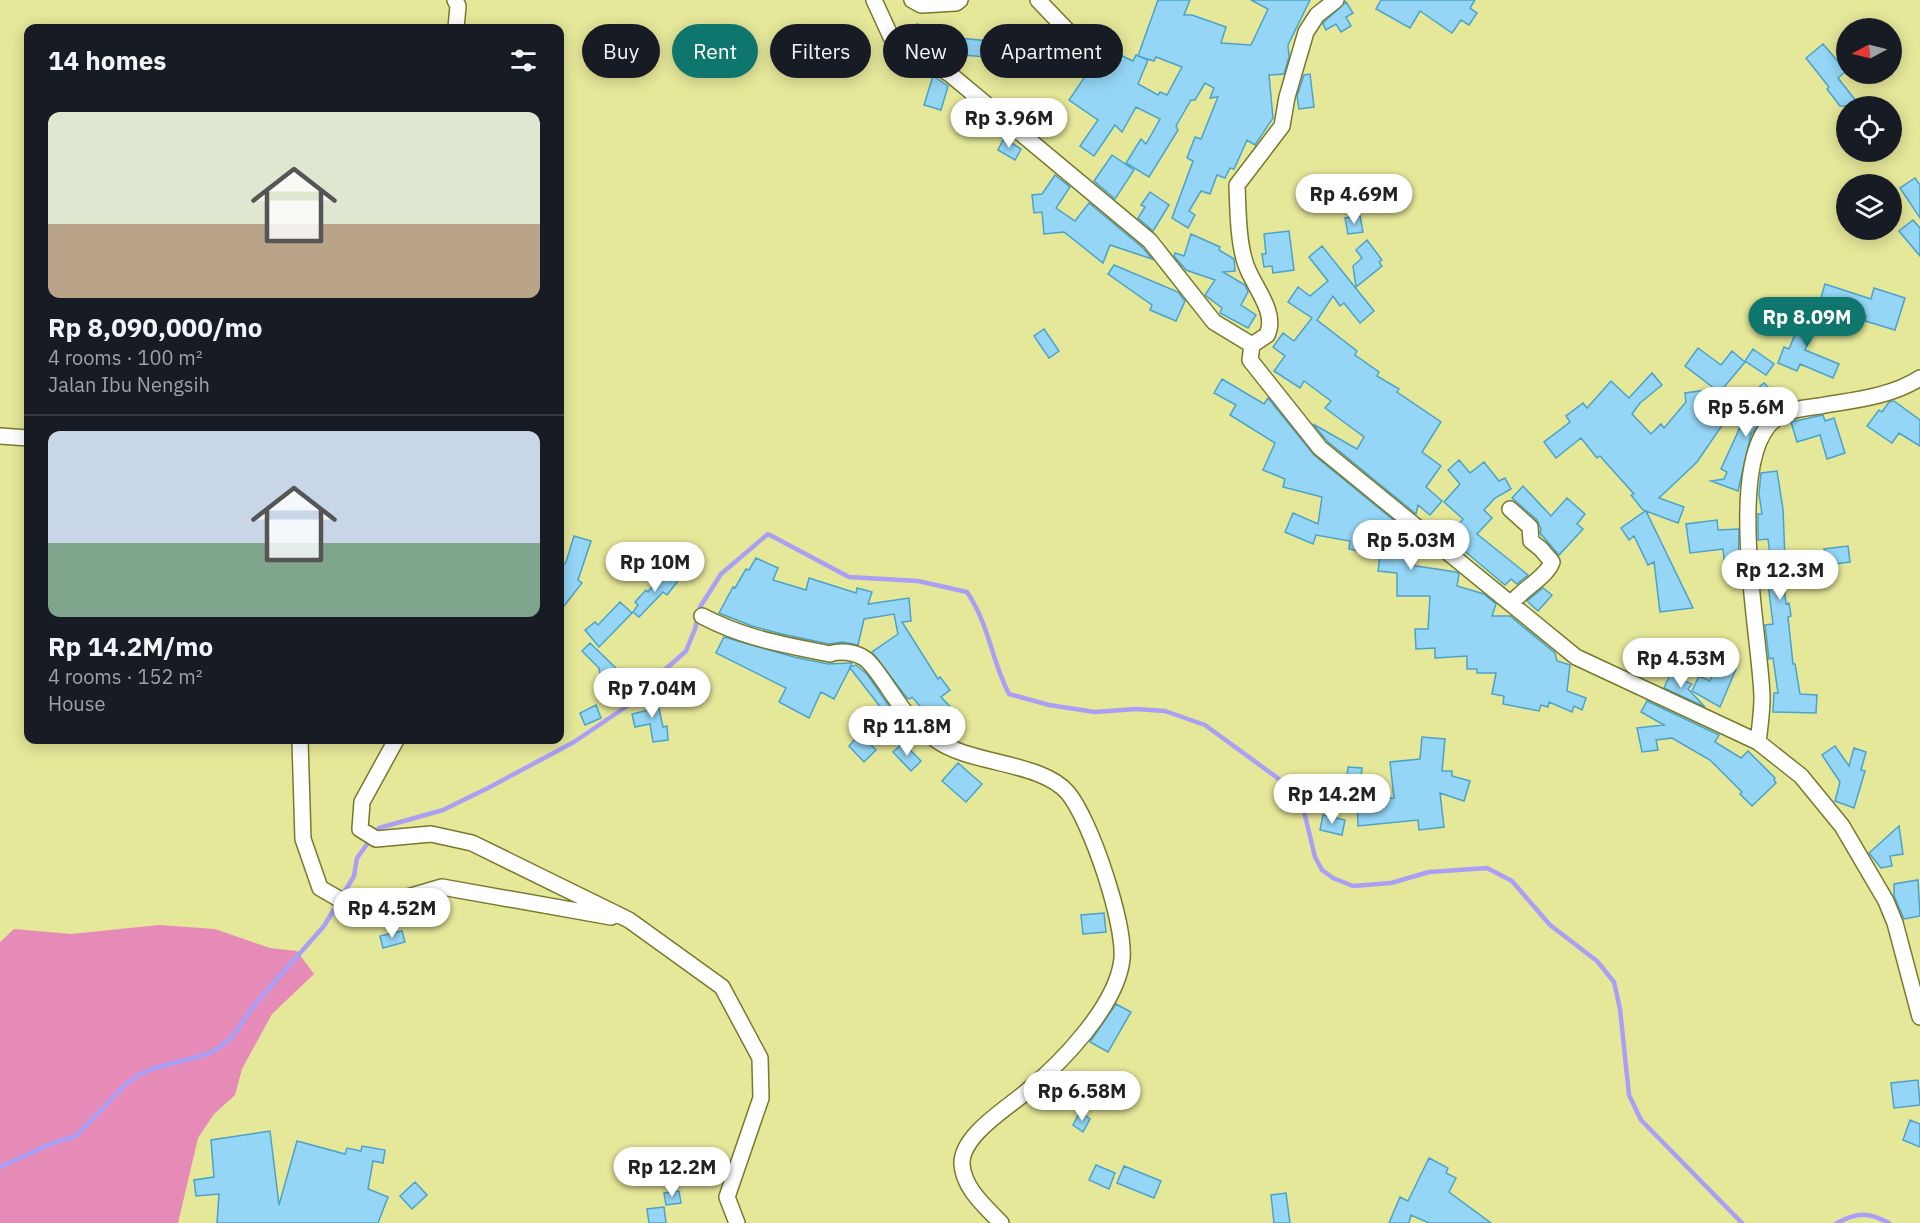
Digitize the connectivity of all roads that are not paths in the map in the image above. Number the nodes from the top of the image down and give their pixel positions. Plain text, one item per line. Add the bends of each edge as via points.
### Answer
1 (455, 0) edge
2 (874, 0) edge
3 (912, 0) edge
4 (960, 0) edge
5 (1038, 0) edge
6 (1336, 0) edge
7 (456, 24) edge
8 (1061, 24) edge
9 (1252, 345) junction
10 (1920, 378) edge
11 (0, 436) edge
12 (24, 438) edge
13 (1510, 509) dead end
14 (1511, 604) junction
15 (702, 616) dead end
16 (1758, 742) junction
17 (300, 744) edge
18 (394, 744) edge
19 (629, 921) junction
20 (1920, 1017) edge
21 (737, 1223) edge
22 (1001, 1223) edge

1 - 7 street
2 - 9 street via 891,37 951,75 1150,241 1214,322
3 - 4 street via 921,5
5 - 8 street
6 - 9 street via 1317,15 1306,32 1282,126 1237,186 1243,256 1271,324 1268,335
9 - 14 street via 1250,360 1320,448
10 - 16 street via 1888,392 1789,412 1770,424 1760,440 1753,460 1749,531 1750,583 1762,695
11 - 12 street
13 - 14 street via 1528,525 1531,541 1551,562 1539,579
14 - 16 street via 1576,657
15 - 22 street via 758,640 830,654 838,650 865,658 910,718 945,746 1026,770 1061,786 1077,806 1122,934 1119,978 1075,1045 966,1146 962,1163 968,1184
16 - 20 street via 1801,776 1819,796 1872,875 1895,923
17 - 19 street via 303,839 320,888 360,911 442,887
18 - 19 street via 362,802 360,829 376,839 431,834 472,843
19 - 21 street via 722,987 760,1058 761,1098 727,1197

